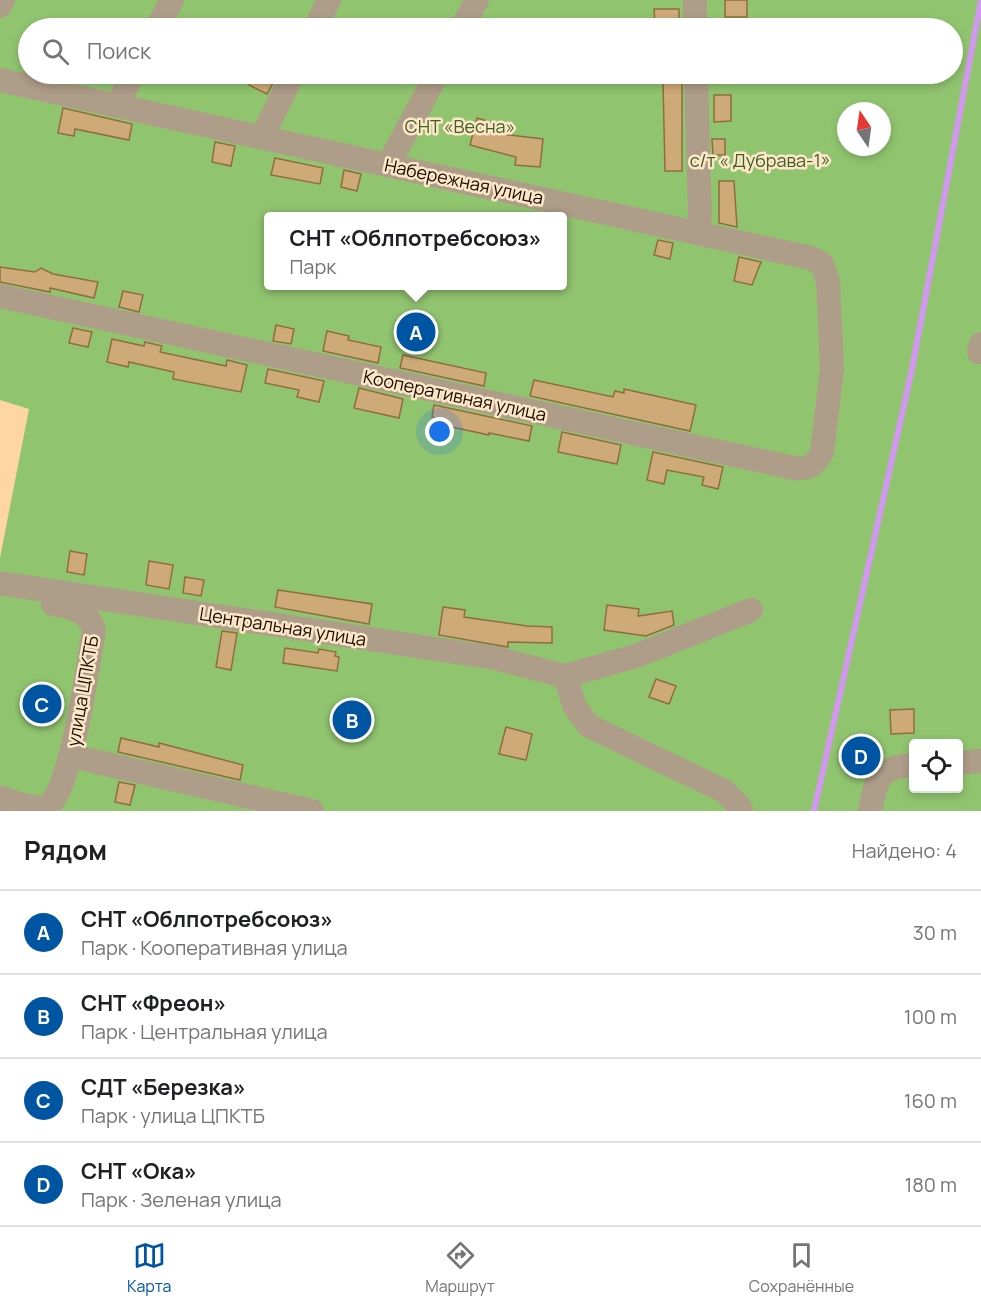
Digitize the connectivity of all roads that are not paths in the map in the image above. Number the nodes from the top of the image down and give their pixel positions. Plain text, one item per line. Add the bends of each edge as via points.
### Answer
1 (3, 0) edge
2 (172, 0) edge
3 (329, 0) edge
4 (477, 0) edge
5 (695, 0) edge
6 (0, 6) edge
7 (162, 18) edge
8 (320, 18) edge
9 (467, 18) edge
10 (695, 18) edge
11 (0, 80) edge
12 (18, 84) edge
13 (19, 84) edge
14 (128, 84) edge
15 (288, 84) edge
16 (432, 84) edge
17 (696, 84) edge
18 (117, 105) junction
19 (262, 137) junction
20 (388, 165) junction
21 (698, 233) junction
22 (0, 296) edge
23 (832, 369) joint
24 (0, 585) edge
25 (751, 610) dead end
26 (566, 676) junction
27 (71, 756) junction
28 (981, 761) edge
29 (963, 762) edge
30 (909, 765) edge
31 (0, 798) edge
32 (312, 811) edge
33 (741, 811) edge
34 (870, 811) edge

1 - 6 street
2 - 7 street
3 - 8 street
4 - 9 street
5 - 10 street
11 - 12 street, Набережная улица
13 - 18 street, Набережная улица
14 - 18 street
15 - 19 street
16 - 20 street
17 - 21 street
18 - 19 street, Набережная улица
19 - 20 street, Набережная улица
20 - 21 street, Набережная улица
21 - 23 street, Набережная улица via 811,258 822,264 828,281
22 - 23 street, Кооперативная улица via 794,468 807,469 822,452
24 - 26 street, Центральная улица via 495,658
24 - 27 street, улица ЦПКТБ via 10,594 76,609 92,621 94,630
25 - 26 street via 636,656
26 - 33 street via 575,707 589,726 724,791
27 - 31 street, улица ЦПКТБ via 52,804 44,808
27 - 32 street
28 - 29 street
30 - 34 street via 891,767 881,774

